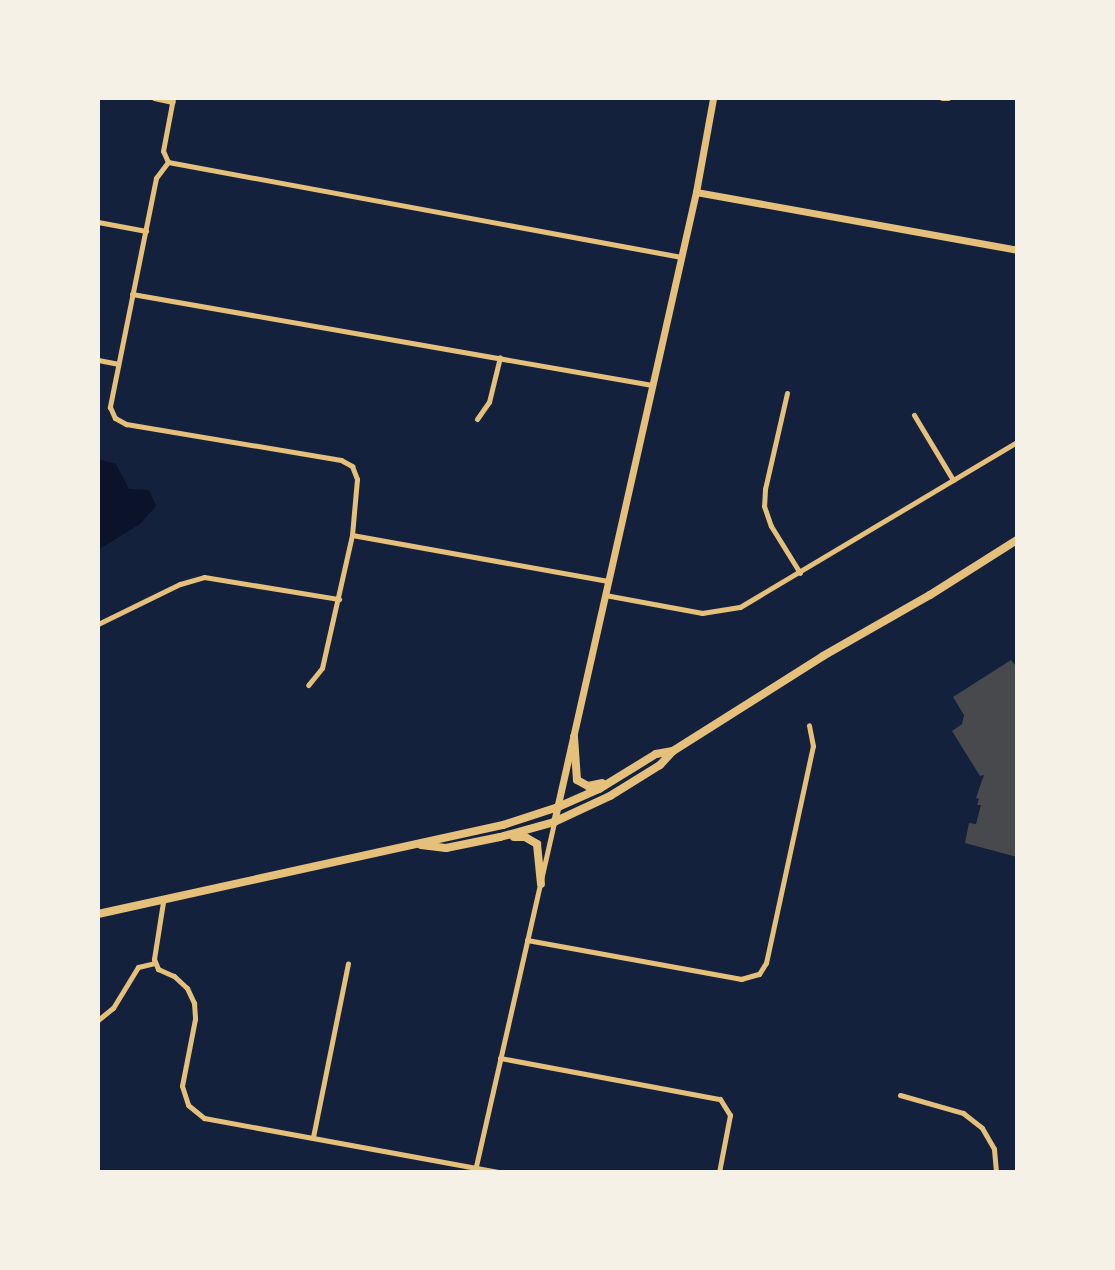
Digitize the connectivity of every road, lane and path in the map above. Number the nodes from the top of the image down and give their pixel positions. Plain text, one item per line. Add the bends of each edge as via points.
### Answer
1 (154, 98) edge
2 (713, 98) edge
3 (942, 98) edge
4 (948, 98) edge
5 (173, 100) edge
6 (168, 162) junction
7 (696, 192) junction
8 (98, 222) edge
9 (146, 231) junction
10 (1017, 250) edge
11 (681, 257) junction
12 (132, 294) junction
13 (500, 358) junction
14 (98, 360) edge
15 (118, 364) junction
16 (652, 385) junction
17 (787, 393) dead end
18 (914, 415) dead end
19 (477, 419) dead end
20 (1017, 442) edge
21 (953, 480) junction
22 (352, 535) junction
23 (1017, 540) edge
24 (800, 573) junction
25 (608, 581) junction
26 (604, 595) junction
27 (339, 599) junction
28 (98, 624) edge
29 (308, 685) dead end
30 (808, 725) dead end
31 (574, 737) junction
32 (673, 751) junction
33 (618, 777) junction
34 (558, 807) junction
35 (554, 822) junction
36 (500, 837) junction
37 (421, 845) junction
38 (541, 884) junction
39 (163, 902) junction
40 (98, 914) edge
41 (527, 940) junction
42 (155, 963) junction
43 (348, 964) dead end
44 (98, 1020) edge
45 (500, 1058) junction
46 (900, 1095) dead end
47 (313, 1138) junction
48 (476, 1166) junction
49 (498, 1172) edge
50 (719, 1172) edge
51 (996, 1172) edge

1 - 5 street
2 - 7 street
3 - 4 street
5 - 6 street via 163,151
6 - 9 street via 156,178
6 - 11 street
7 - 10 street
7 - 11 street
8 - 9 street
9 - 12 street
11 - 16 street
12 - 13 street
12 - 15 street
13 - 16 street
13 - 19 street via 489,402
14 - 15 street
15 - 22 street via 110,407 115,418 127,424 341,460 352,466 357,482
16 - 25 street
17 - 24 street via 764,506
18 - 21 street
20 - 21 street
21 - 24 street
22 - 25 street
22 - 27 street
23 - 32 main road
24 - 26 street via 740,607 716,613
25 - 26 street
26 - 31 street
27 - 28 street via 204,577
27 - 29 street via 322,668
30 - 41 street via 813,746 766,963 757,976 741,979
31 - 33 main road via 574,772 580,785
31 - 34 street
32 - 33 main road via 656,754
32 - 35 main road via 660,765 610,796
33 - 34 main road
34 - 35 street
34 - 37 main road
35 - 36 main road
35 - 38 street
36 - 37 main road via 446,848
36 - 38 main road via 525,837 537,844
37 - 39 main road
38 - 41 street
39 - 40 main road
39 - 42 street
41 - 45 street
42 - 44 street via 138,967 113,1008
42 - 47 street via 187,988 194,1003 182,1086 188,1105 204,1118
43 - 47 street
45 - 48 street
45 - 50 street via 720,1099 730,1115
46 - 51 street via 963,1113 982,1128 995,1149
47 - 48 street
48 - 49 street

